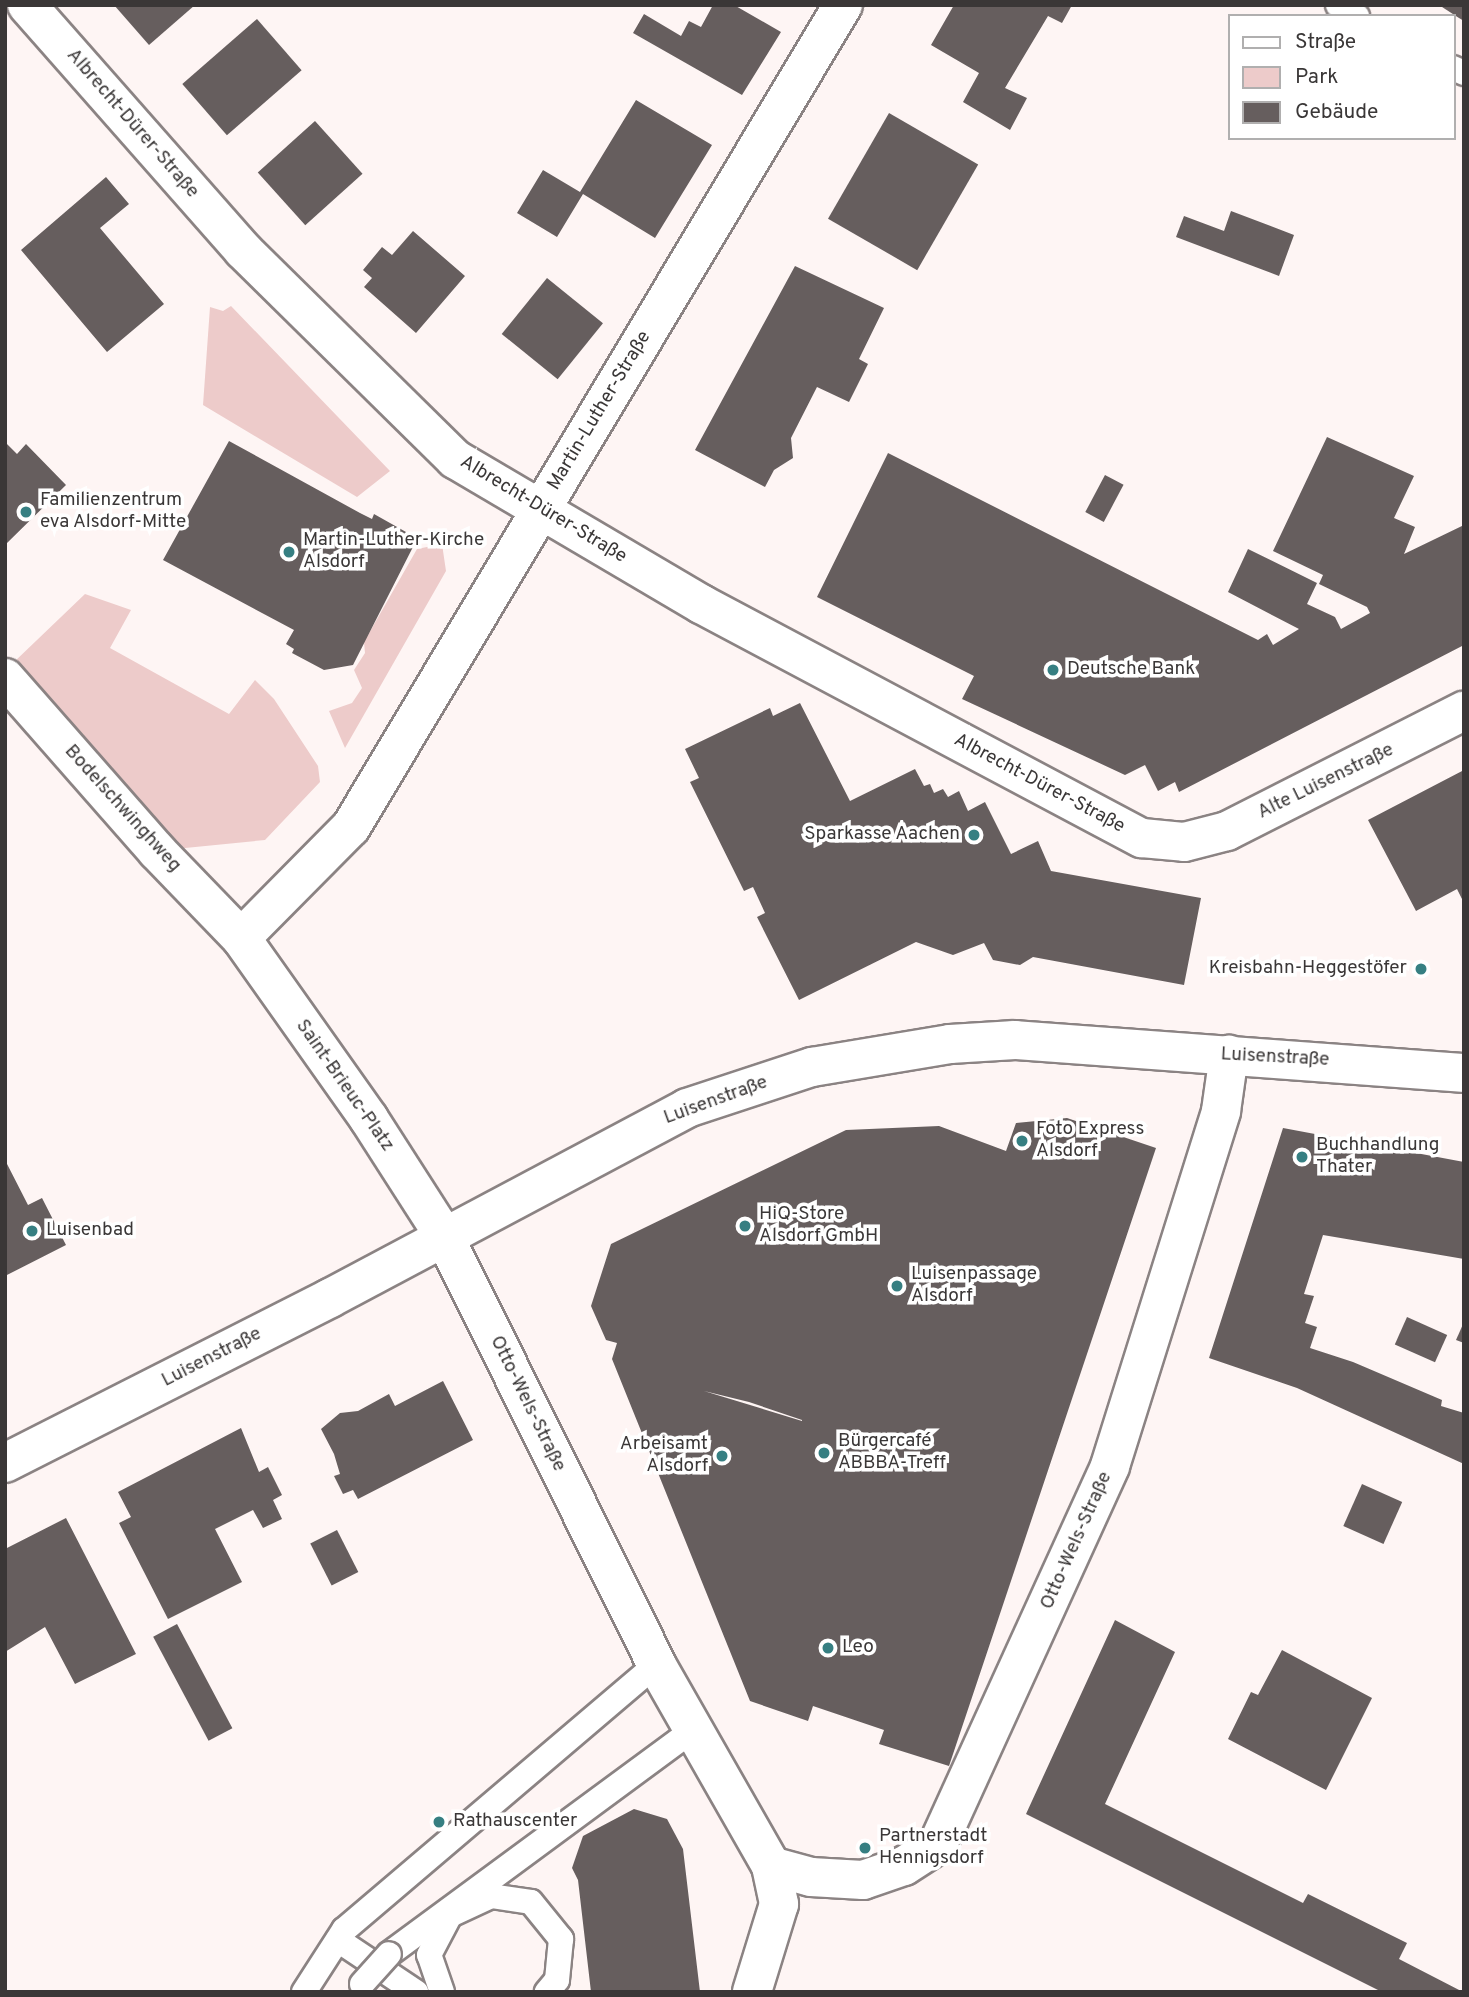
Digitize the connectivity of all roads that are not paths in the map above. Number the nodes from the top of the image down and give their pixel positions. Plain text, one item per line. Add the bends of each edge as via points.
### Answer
1 (27, 5) edge
2 (843, 5) edge
3 (1338, 5) edge
4 (1354, 14) edge
5 (540, 511) junction
6 (5, 678) edge
7 (1464, 711) edge
8 (1184, 842) joint
9 (241, 938) junction
10 (1229, 1055) junction
11 (1464, 1073) edge
12 (444, 1236) junction
13 (5, 1463) edge
14 (656, 1664) junction
15 (694, 1729) junction
16 (771, 1866) junction
17 (338, 1940) junction
18 (361, 1988) edge
19 (304, 1992) edge
20 (416, 1992) edge
21 (442, 1992) edge
22 (547, 1992) edge
23 (751, 1992) edge

1 - 5 street, Albrecht-Dürer-Straße via 262,269 456,459
2 - 5 street, Martin-Luther-Straße
3 - 4 lane
5 - 8 street, Albrecht-Dürer-Straße via 726,617 1142,838
5 - 9 street, Martin-Luther-Straße via 351,827
6 - 9 street, Bodelschwinghweg via 157,851
7 - 8 street, Alte Luisenstraße via 1227,831
9 - 12 street, Saint-Brieuc-Platz via 369,1119
10 - 11 street, Luisenstraße
10 - 12 street, Luisenstraße via 1015,1040 950,1044 812,1067 687,1108
10 - 16 street, Otto-Wels-Straße via 1221,1111 1110,1466 938,1844 904,1866 863,1880 811,1877
12 - 13 street, Luisenstraße
12 - 14 street, Otto-Wels-Straße
14 - 15 street, Otto-Wels-Straße
14 - 17 lane
15 - 16 street, Otto-Wels-Straße
15 - 18 lane, bridge via 389,1954
16 - 23 street, Otto-Wels-Straße via 779,1903
17 - 19 lane
17 - 20 lane
21 - 22 lane via 429,1955 450,1915 491,1896 531,1902 561,1939 557,1980

